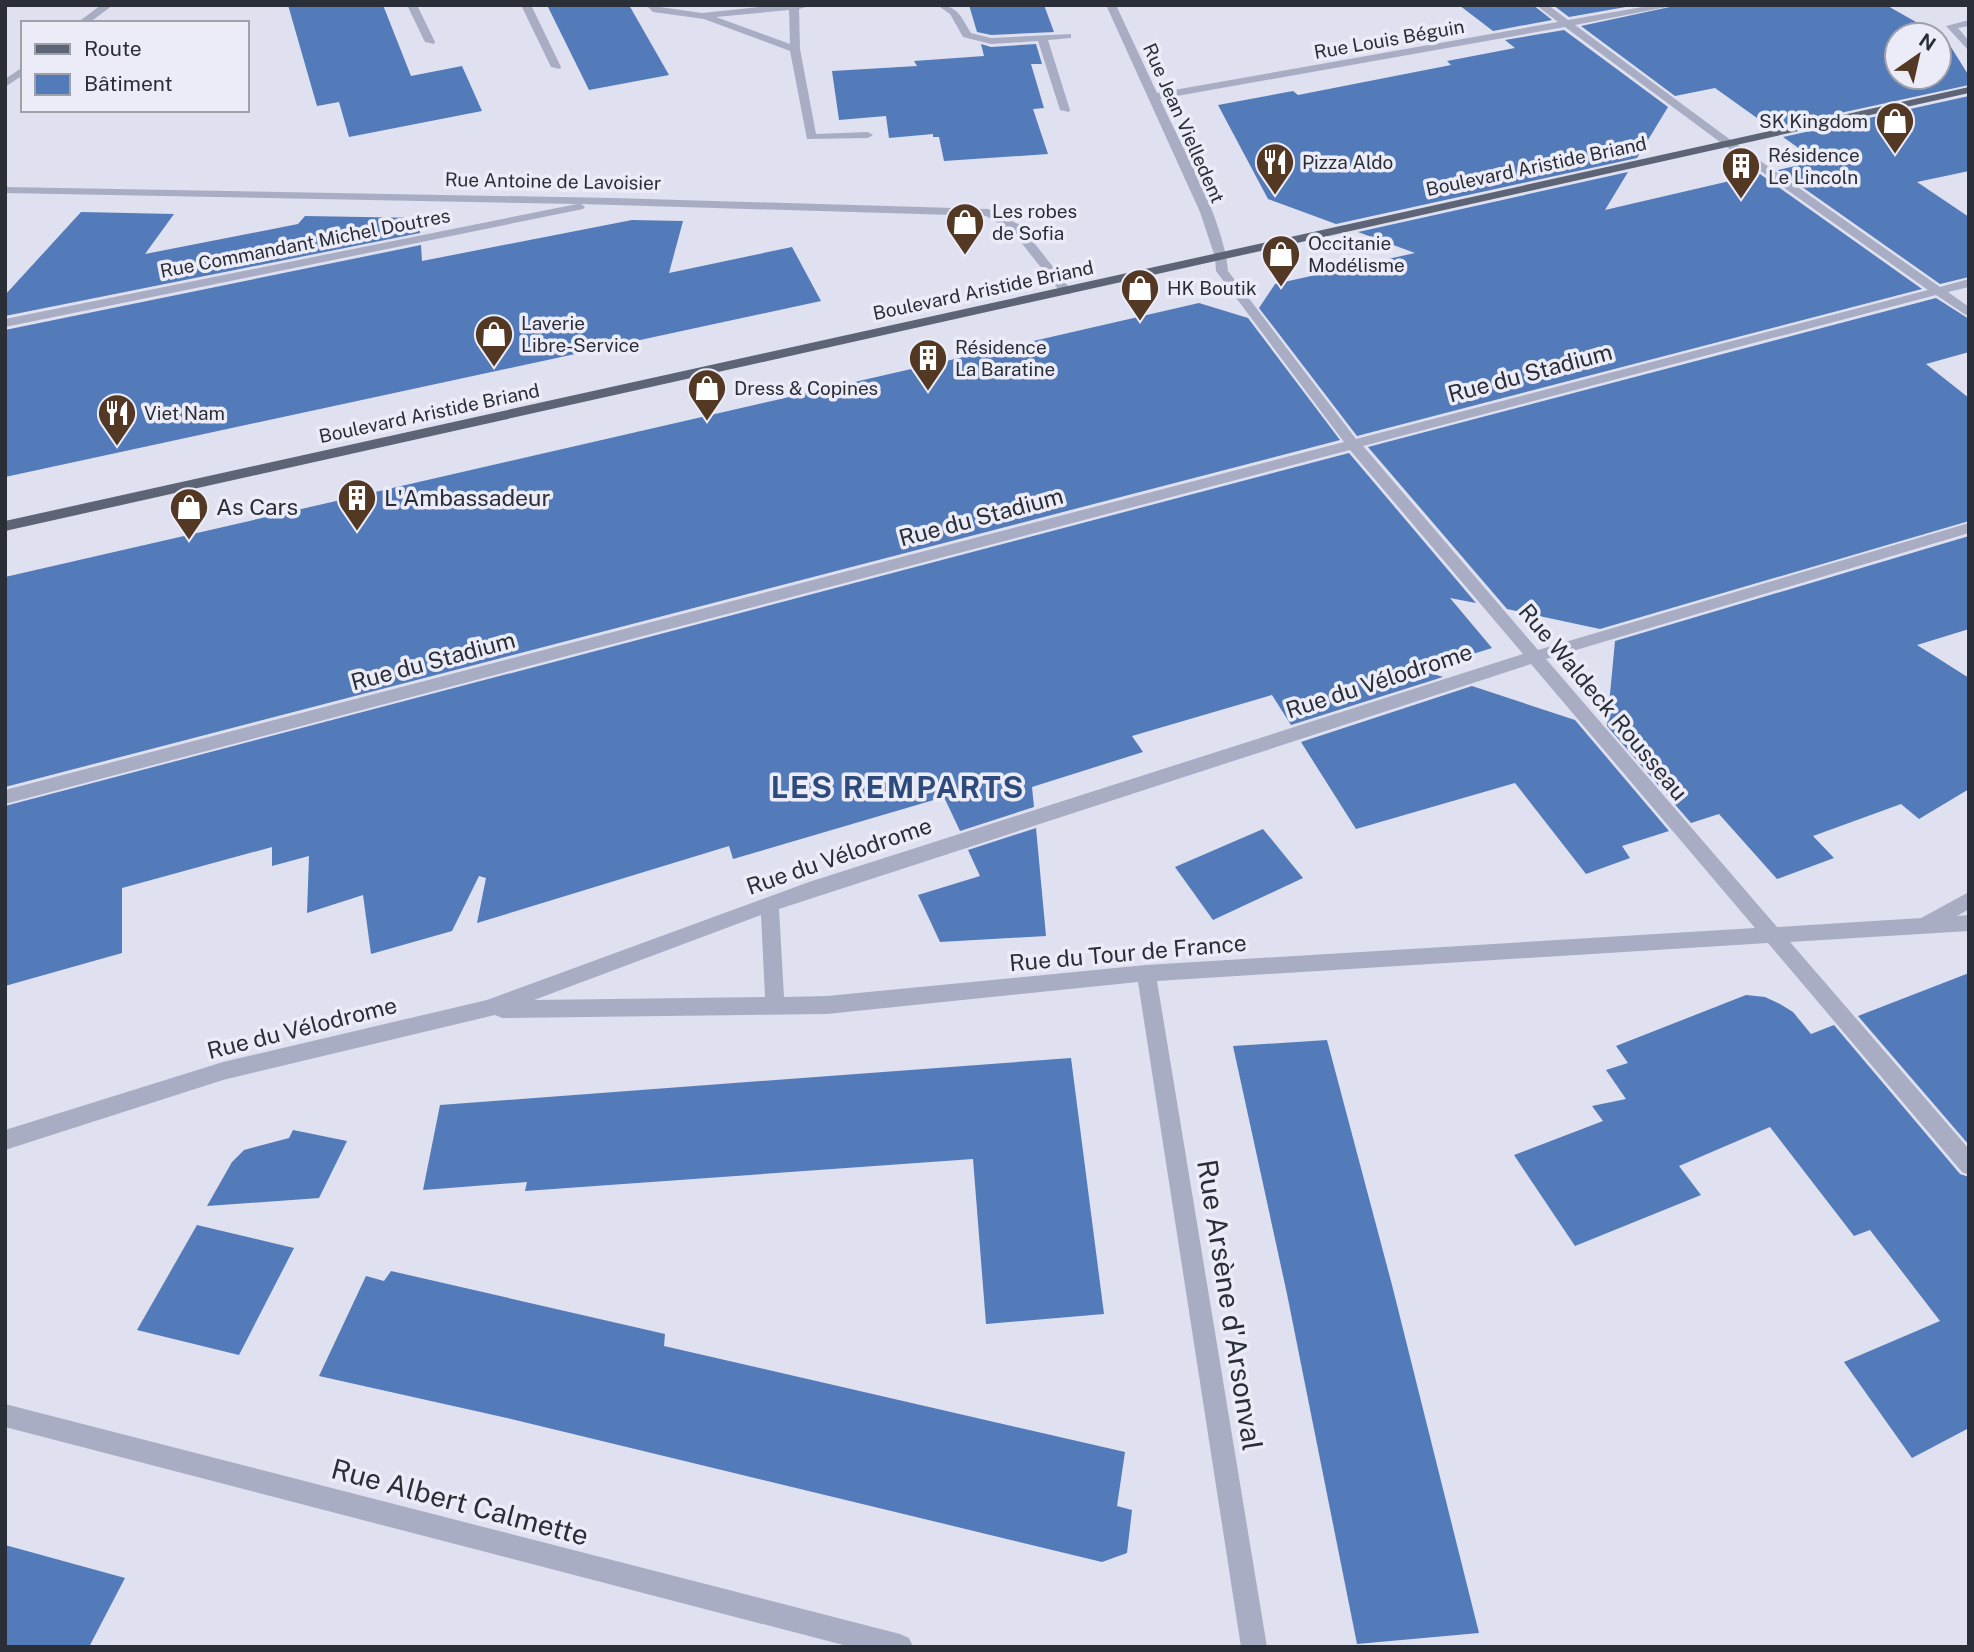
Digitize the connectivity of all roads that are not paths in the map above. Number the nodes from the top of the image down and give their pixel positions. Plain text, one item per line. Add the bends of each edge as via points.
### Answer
1 (108, 5) edge
2 (412, 5) edge
3 (526, 5) edge
4 (651, 5) edge
5 (808, 5) edge
6 (942, 5) edge
7 (1111, 5) edge
8 (1541, 5) edge
9 (1672, 5) edge
10 (794, 7) edge
11 (702, 16) junction
12 (85, 21) edge
13 (1969, 23) edge
14 (1567, 25) junction
15 (1067, 36) dead end
16 (1042, 38) junction
17 (430, 43) dead end
18 (795, 48) junction
19 (1969, 48) edge
20 (556, 67) dead end
21 (21, 72) edge
22 (5, 84) edge
23 (1969, 90) edge
24 (1154, 97) junction
25 (1065, 110) dead end
26 (868, 135) dead end
27 (1728, 143) junction
28 (5, 190) edge
29 (613, 201) junction
30 (1221, 257) junction
31 (1969, 283) edge
32 (1066, 291) junction
33 (1938, 291) junction
34 (1969, 313) edge
35 (5, 323) edge
36 (1352, 443) junction
37 (5, 526) edge
38 (1969, 528) edge
39 (1536, 656) junction
40 (5, 797) edge
41 (1969, 900) edge
42 (770, 904) junction
43 (1969, 923) edge
44 (1924, 926) junction
45 (1772, 936) junction
46 (1146, 973) junction
47 (775, 1006) junction
48 (487, 1009) junction
49 (5, 1140) edge
50 (1969, 1166) edge
51 (5, 1415) edge
52 (900, 1647) edge
53 (1254, 1647) edge

1 - 12 street
2 - 17 street
3 - 20 street
4 - 11 street via 656,10
5 - 10 street
6 - 16 street via 954,12 967,35 991,41
7 - 24 street, Rue Jean Vielledent
8 - 14 street
9 - 14 street, Rue Louis Béguin
10 - 11 street
10 - 18 street
11 - 18 street
13 - 19 street via 1951,26
14 - 24 street, Rue Louis Béguin
14 - 27 street
15 - 16 street
16 - 25 street
18 - 26 street via 811,136
21 - 22 street
23 - 27 main road, Boulevard Aristide Briand
24 - 30 street, Rue Jean Vielledent via 1206,212
27 - 30 main road, Boulevard Aristide Briand
27 - 33 street
28 - 29 street, Rue Antoine de Lavoisier
29 - 32 street, Rue Antoine de Lavoisier via 988,213 1016,228
29 - 35 street, Rue Commandant Michel Doutres
30 - 32 main road, Boulevard Aristide Briand
30 - 36 street, Rue Waldeck Rousseau via 1224,277
31 - 33 street, Rue du Stadium
32 - 37 main road, Boulevard Aristide Briand
33 - 34 street
33 - 36 street, Rue du Stadium
36 - 39 street, Rue Waldeck Rousseau
36 - 40 street, Rue du Stadium
38 - 39 street, Rue du Vélodrome
39 - 42 street, Rue du Vélodrome
39 - 45 street, Rue Waldeck Rousseau
41 - 44 street
42 - 47 street
42 - 48 street, Rue du Vélodrome
43 - 44 street
44 - 45 street, Rue du Tour de France
45 - 46 street, Rue du Tour de France
45 - 50 street, Rue Waldeck Rousseau
46 - 47 street, Rue du Tour de France via 827,1005
46 - 53 street, Rue Arsène d'Arsonval
47 - 48 street, Rue du Tour de France
48 - 49 street, Rue du Vélodrome via 223,1071
51 - 52 street, Rue Albert Calmette

